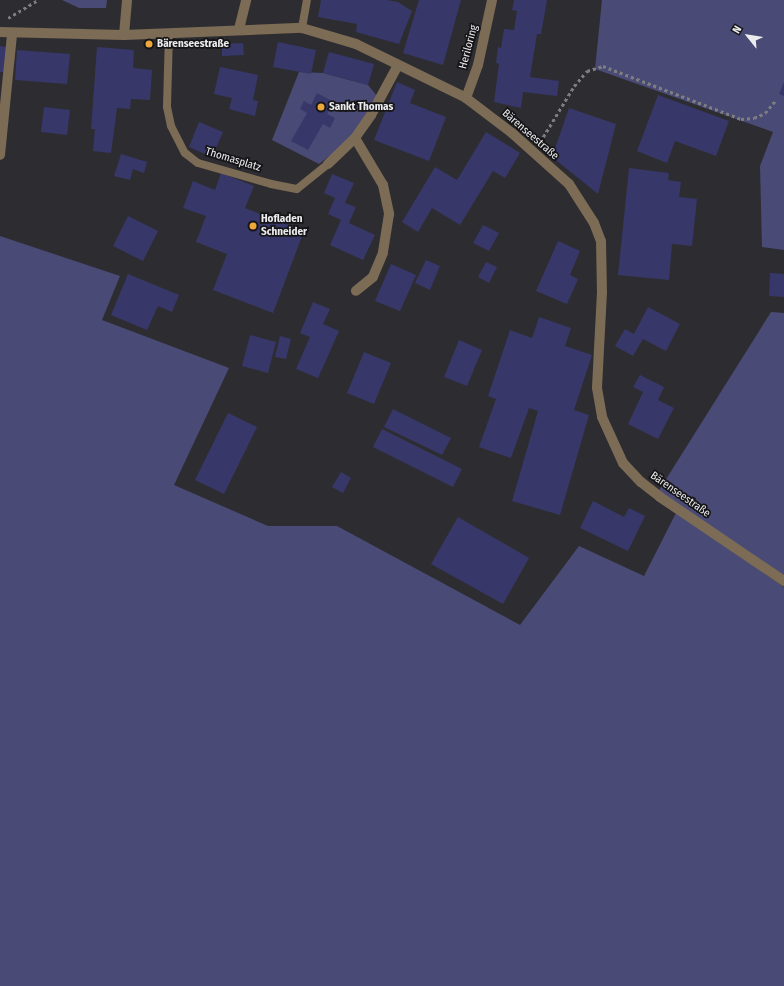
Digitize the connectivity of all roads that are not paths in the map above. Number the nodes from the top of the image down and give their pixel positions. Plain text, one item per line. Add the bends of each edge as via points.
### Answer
1 (127, 0) edge
2 (246, 0) edge
3 (307, 0) edge
4 (492, 0) edge
5 (302, 28) junction
6 (239, 29) junction
7 (0, 32) edge
8 (12, 34) junction
9 (169, 34) junction
10 (124, 35) junction
11 (398, 65) junction
12 (466, 98) junction
13 (355, 138) junction
14 (0, 155) edge
15 (328, 164) joint
16 (356, 291) dead end
17 (784, 581) edge

1 - 10 street
2 - 6 street
3 - 5 lane
4 - 12 street, Heriloring via 478,65
5 - 6 street, Bärenseestraße
5 - 11 street, Bärenseestraße via 356,44
6 - 9 street, Bärenseestraße
7 - 8 street, Bärenseestraße
8 - 10 street, Bärenseestraße
8 - 14 street
9 - 10 street, Bärenseestraße
9 - 15 lane, Thomasplatz via 167,107 171,126 185,153 198,163 297,189
11 - 12 street, Bärenseestraße
11 - 13 street, Thomasplatz via 371,115
12 - 17 street, Bärenseestraße via 569,184 594,223 601,241 602,292 597,388 602,417 623,463 660,497
13 - 15 street, Thomasplatz
13 - 16 street via 383,185 389,214 383,253 373,277

